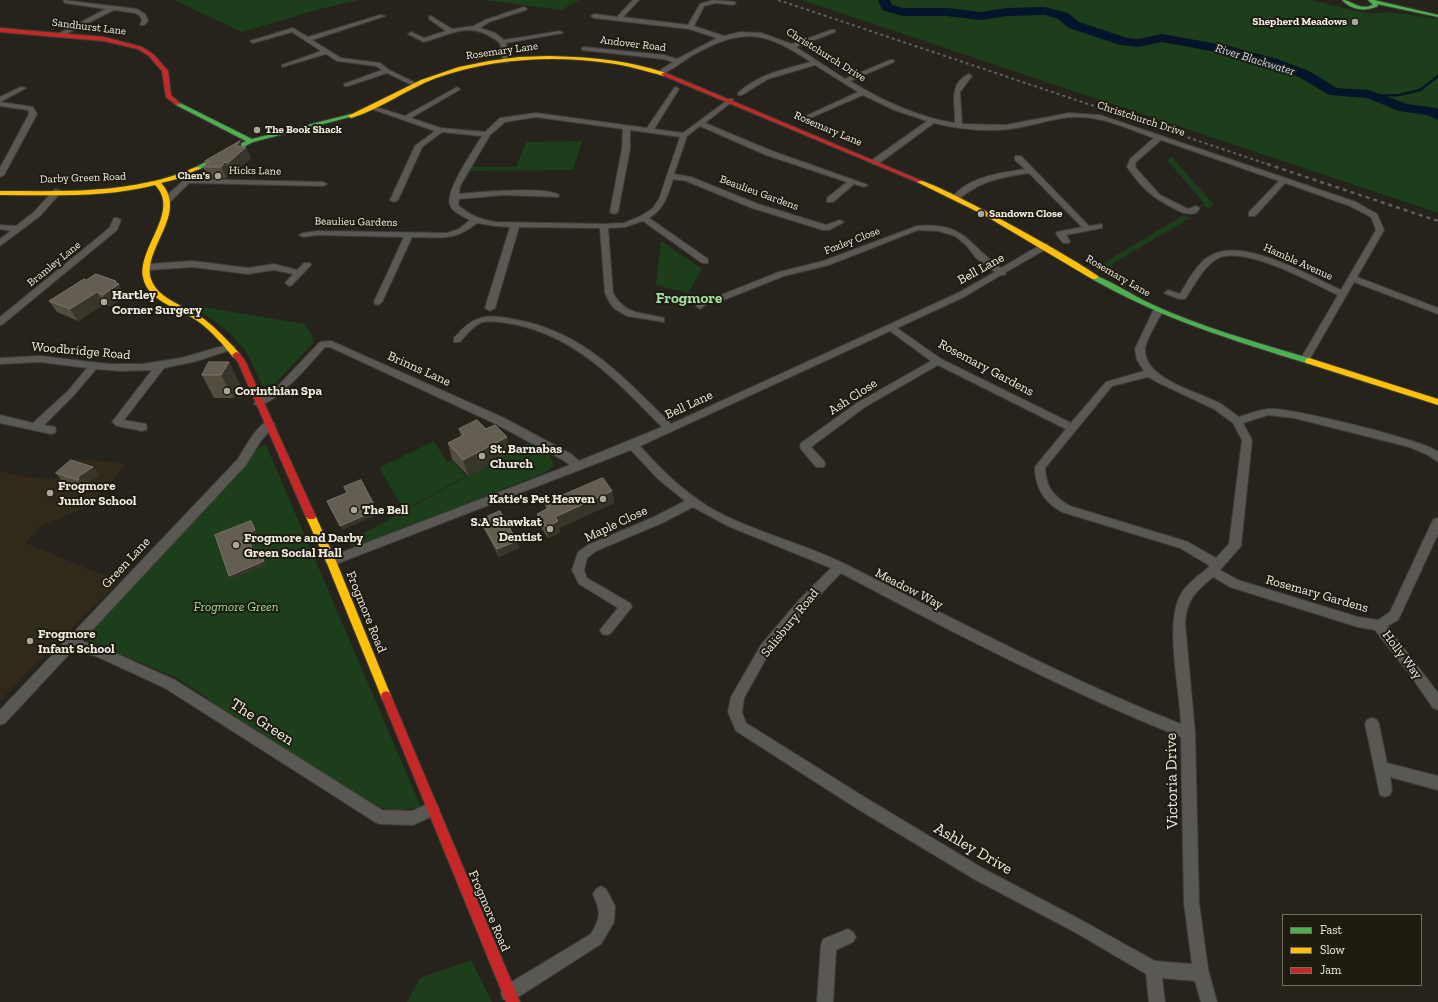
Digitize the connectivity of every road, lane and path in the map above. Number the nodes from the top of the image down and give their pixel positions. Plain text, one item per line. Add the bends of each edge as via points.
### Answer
1 (636, 0) edge
2 (65, 1) edge
3 (1343, 2) edge
4 (733, 3) dead end
5 (1372, 3) edge
6 (112, 8) junction
7 (524, 9) dead end
8 (382, 16) dead end
9 (594, 16) dead end
10 (1438, 16) edge
11 (431, 18) dead end
12 (619, 18) junction
13 (142, 24) dead end
14 (477, 27) junction
15 (690, 27) junction
16 (0, 30) edge
17 (833, 31) dead end
18 (452, 32) junction
19 (560, 33) dead end
20 (411, 34) dead end
21 (60, 35) junction
22 (723, 38) junction
23 (309, 39) junction
24 (253, 41) dead end
25 (503, 42) junction
26 (793, 46) junction
27 (584, 49) dead end
28 (326, 52) junction
29 (506, 61) junction
30 (892, 61) dead end
31 (679, 62) junction
32 (815, 63) junction
33 (284, 66) dead end
34 (387, 71) junction
35 (659, 72) junction
36 (969, 76) dead end
37 (845, 81) junction
38 (346, 85) dead end
39 (416, 85) junction
40 (23, 88) dead end
41 (457, 89) dead end
42 (676, 90) dead end
43 (863, 92) junction
44 (740, 94) dead end
45 (0, 100) edge
46 (731, 100) junction
47 (0, 104) edge
48 (372, 108) junction
49 (808, 118) dead end
50 (405, 119) junction
51 (932, 121) junction
52 (699, 123) junction
53 (627, 126) junction
54 (958, 126) junction
55 (650, 129) junction
56 (440, 130) junction
57 (487, 134) junction
58 (684, 135) junction
59 (1160, 137) junction
60 (251, 141) junction
61 (1018, 158) dead end
62 (875, 162) junction
63 (1030, 171) junction
64 (0, 174) edge
65 (670, 176) junction
66 (188, 177) junction
67 (1284, 180) junction
68 (853, 181) junction
69 (157, 183) junction
70 (323, 184) dead end
71 (864, 185) dead end
72 (58, 191) junction
73 (0, 193) edge
74 (555, 195) dead end
75 (454, 197) junction
76 (956, 197) junction
77 (167, 200) junction
78 (394, 200) dead end
79 (830, 200) dead end
80 (1196, 208) dead end
81 (614, 212) dead end
82 (1252, 214) dead end
83 (644, 218) junction
84 (117, 220) dead end
85 (475, 220) junction
86 (840, 222) dead end
87 (515, 225) junction
88 (604, 226) junction
89 (1099, 226) dead end
90 (0, 227) edge
91 (19, 229) junction
92 (1088, 229) junction
93 (303, 235) dead end
94 (409, 235) junction
95 (1066, 241) dead end
96 (0, 243) edge
97 (1045, 246) junction
98 (705, 261) dead end
99 (307, 265) dead end
100 (148, 267) junction
101 (299, 273) junction
102 (1002, 273) junction
103 (1353, 279) junction
104 (289, 283) dead end
105 (1168, 293) dead end
106 (1343, 294) junction
107 (378, 302) dead end
108 (700, 306) dead end
109 (490, 308) dead end
110 (1158, 311) junction
111 (1438, 311) edge
112 (661, 320) dead end
113 (0, 322) edge
114 (890, 327) junction
115 (457, 340) dead end
116 (230, 347) junction
117 (1305, 360) junction
118 (0, 361) edge
119 (938, 361) junction
120 (160, 365) junction
121 (93, 366) junction
122 (1150, 373) junction
123 (1438, 402) edge
124 (259, 403) junction
125 (0, 419) edge
126 (1237, 421) junction
127 (270, 424) junction
128 (36, 426) junction
129 (142, 427) dead end
130 (669, 428) junction
131 (1072, 428) junction
132 (51, 430) dead end
133 (633, 445) junction
134 (1438, 458) edge
135 (820, 464) dead end
136 (579, 467) junction
137 (694, 502) junction
138 (1438, 522) edge
139 (331, 561) junction
140 (838, 567) junction
141 (1215, 568) junction
142 (1379, 625) junction
143 (606, 630) dead end
144 (72, 643) junction
145 (1438, 704) edge
146 (0, 719) edge
147 (1372, 724) dead end
148 (741, 727) joint
149 (1188, 733) junction
150 (1381, 768) junction
151 (1438, 783) edge
152 (1385, 790) dead end
153 (432, 809) junction
154 (601, 894) dead end
155 (848, 936) dead end
156 (1153, 969) junction
157 (1200, 973) junction
158 (511, 998) edge
159 (825, 1002) edge
160 (1157, 1002) edge
161 (1209, 1002) edge

1 - 12 street
2 - 6 street
3 - 5 street via 1361,8
4 - 15 street via 716,1 702,6
5 - 10 street
6 - 13 street via 137,11 145,21
6 - 21 street
7 - 14 street via 487,21
8 - 23 street
9 - 12 street
11 - 18 street
12 - 15 street
14 - 18 street
14 - 25 street
15 - 22 street
16 - 21 street, Sandhurst Lane
17 - 26 street
18 - 20 street via 424,40
19 - 25 street
21 - 60 street, Sandhurst Lane via 104,39 140,48 151,55 165,71 168,79 168,96 175,103
22 - 26 street, Christchurch Drive via 740,34 761,35 779,39
22 - 31 street, Christchurch Drive
23 - 24 street via 293,30
23 - 28 street
25 - 29 street
26 - 32 street, Christchurch Drive
27 - 31 street, Andover Road
28 - 33 street
28 - 34 street via 345,62 378,64
29 - 35 street, Rosemary Lane via 562,56 584,57
29 - 39 street, Rosemary Lane via 451,71
30 - 37 street
31 - 35 street, Christchurch Drive
32 - 37 street, Christchurch Drive
32 - 44 street via 764,77 749,85
34 - 38 street
34 - 39 street
35 - 46 street, Rosemary Lane
36 - 54 street via 956,96 960,120
37 - 43 street, Christchurch Drive
39 - 48 street, Rosemary Lane
40 - 45 street
41 - 50 street
42 - 55 street
43 - 49 street via 818,110
43 - 51 street, Christchurch Drive
46 - 52 street
46 - 62 street, Rosemary Lane
47 - 64 street via 31,108 33,114
48 - 50 street
48 - 60 street, Rosemary Lane via 344,119
50 - 56 street
51 - 54 street, Christchurch Drive
51 - 62 street
52 - 58 street
52 - 68 street via 770,153
53 - 55 street
53 - 57 street via 528,115 503,120
53 - 81 street via 626,149
54 - 59 street, Christchurch Drive via 1004,128 1078,114 1100,117
55 - 58 street
56 - 57 street
56 - 78 street, Beaulieu Gardens via 419,146
57 - 75 street via 456,186
58 - 65 street
59 - 67 street, Christchurch Drive
59 - 80 street via 1133,161 1131,167 1157,197 1187,212
60 - 66 street, Rosemary Lane
61 - 63 street
62 - 76 street, Rosemary Lane
63 - 76 street via 992,176 976,181
63 - 92 street
65 - 83 street via 661,205
65 - 86 street, Beaulieu Gardens via 688,179 755,206 826,228
66 - 69 street, Darby Green Road
66 - 70 street, Hicks Lane
66 - 77 street
67 - 82 street
67 - 103 street, Christchurch Drive via 1353,204 1369,212 1377,220 1380,230 1378,236
68 - 71 street
68 - 79 street
69 - 72 street, Darby Green Road via 114,191
69 - 77 street via 166,194
72 - 73 street, Darby Green Road
72 - 91 street
74 - 75 street via 535,192 490,192
75 - 85 street via 454,205
76 - 97 street, Rosemary Lane
77 - 100 street, Frogmore Road via 166,218 151,251
83 - 88 street via 625,225
83 - 98 street
84 - 113 street, Bramley Lane via 114,228 104,237
85 - 87 street
85 - 94 street, Beaulieu Gardens via 456,234
87 - 88 street
87 - 109 street
88 - 112 street via 609,292 613,303 619,310
89 - 92 street
90 - 91 street
91 - 96 street
92 - 95 street via 1060,234
93 - 94 street, Beaulieu Gardens
94 - 107 street, Beaulieu Gardens
97 - 102 street, Bell Lane
97 - 110 street, Rosemary Lane via 1115,290
99 - 101 street
100 - 101 street via 193,264 248,271 274,267
100 - 116 street, Frogmore Road via 150,286 161,297 193,314
101 - 104 street
102 - 108 street, Foxley Close via 978,255 960,236 929,226 917,228 808,269 782,274 718,299 705,301
102 - 114 street, Bell Lane via 961,295
103 - 106 street, Christchurch Drive
103 - 111 street
105 - 106 street, Hamble Avenue via 1182,297 1206,261 1215,255 1246,253
106 - 117 street, Christchurch Drive
110 - 117 street, Rosemary Lane
110 - 122 street via 1140,349 1142,360
114 - 119 street, Rosemary Gardens
114 - 130 street, Bell Lane
115 - 130 street via 472,324 489,318 542,328 568,339 592,355
116 - 120 street, Woodbridge Road
116 - 124 street, Frogmore Road via 240,361
117 - 123 street, Rosemary Lane
118 - 121 street, Woodbridge Road via 46,359
119 - 131 street, Rosemary Gardens
119 - 135 street, Ash Close via 860,405 805,446
120 - 121 street, Woodbridge Road via 132,368
120 - 129 street via 117,422
121 - 128 street via 71,393
122 - 126 street via 1218,407
122 - 131 street, Rosemary Gardens via 1109,384
124 - 127 street, Frogmore Road
124 - 136 street, Brinns Lane via 280,389 323,344 331,344 500,421 567,457
125 - 128 street
126 - 134 street via 1268,412 1294,414 1412,444 1432,452
126 - 141 street via 1247,440 1235,546
127 - 139 street, Frogmore Road
127 - 144 street, Green Lane via 256,439 242,462
128 - 132 street
130 - 133 street, Bell Lane
131 - 141 street, Rosemary Gardens via 1040,466 1039,478 1044,491 1054,503 1066,509 1184,545
133 - 136 street, Bell Lane
133 - 137 street, Meadow Way via 649,464
136 - 139 street, Bell Lane via 536,481
137 - 140 street, Meadow Way via 716,516
137 - 143 street, Maple Close via 592,548 582,556 578,570 583,581 626,607
138 - 142 street, Rosemary Gardens via 1394,616
139 - 153 street, Frogmore Road
140 - 148 street, Salisbury Road via 766,649 738,696 735,712
140 - 149 street, Meadow Way via 1034,667 1128,710
141 - 142 street, Rosemary Gardens via 1234,584 1358,622
141 - 149 street, Victoria Drive via 1192,586 1179,612
142 - 145 street, Holly Way
144 - 146 street, Green Lane
144 - 153 street, The Green via 102,653 170,684 380,817 413,818
147 - 150 street
148 - 156 street, Ashley Drive via 979,874
149 - 157 street, Victoria Drive via 1192,916
150 - 151 street
150 - 152 street
153 - 158 street, Frogmore Road
154 - 158 street via 607,906 606,922 596,939
155 - 159 street via 830,945
156 - 157 street, Ashley Drive
156 - 160 street
157 - 161 street, Victoria Drive

